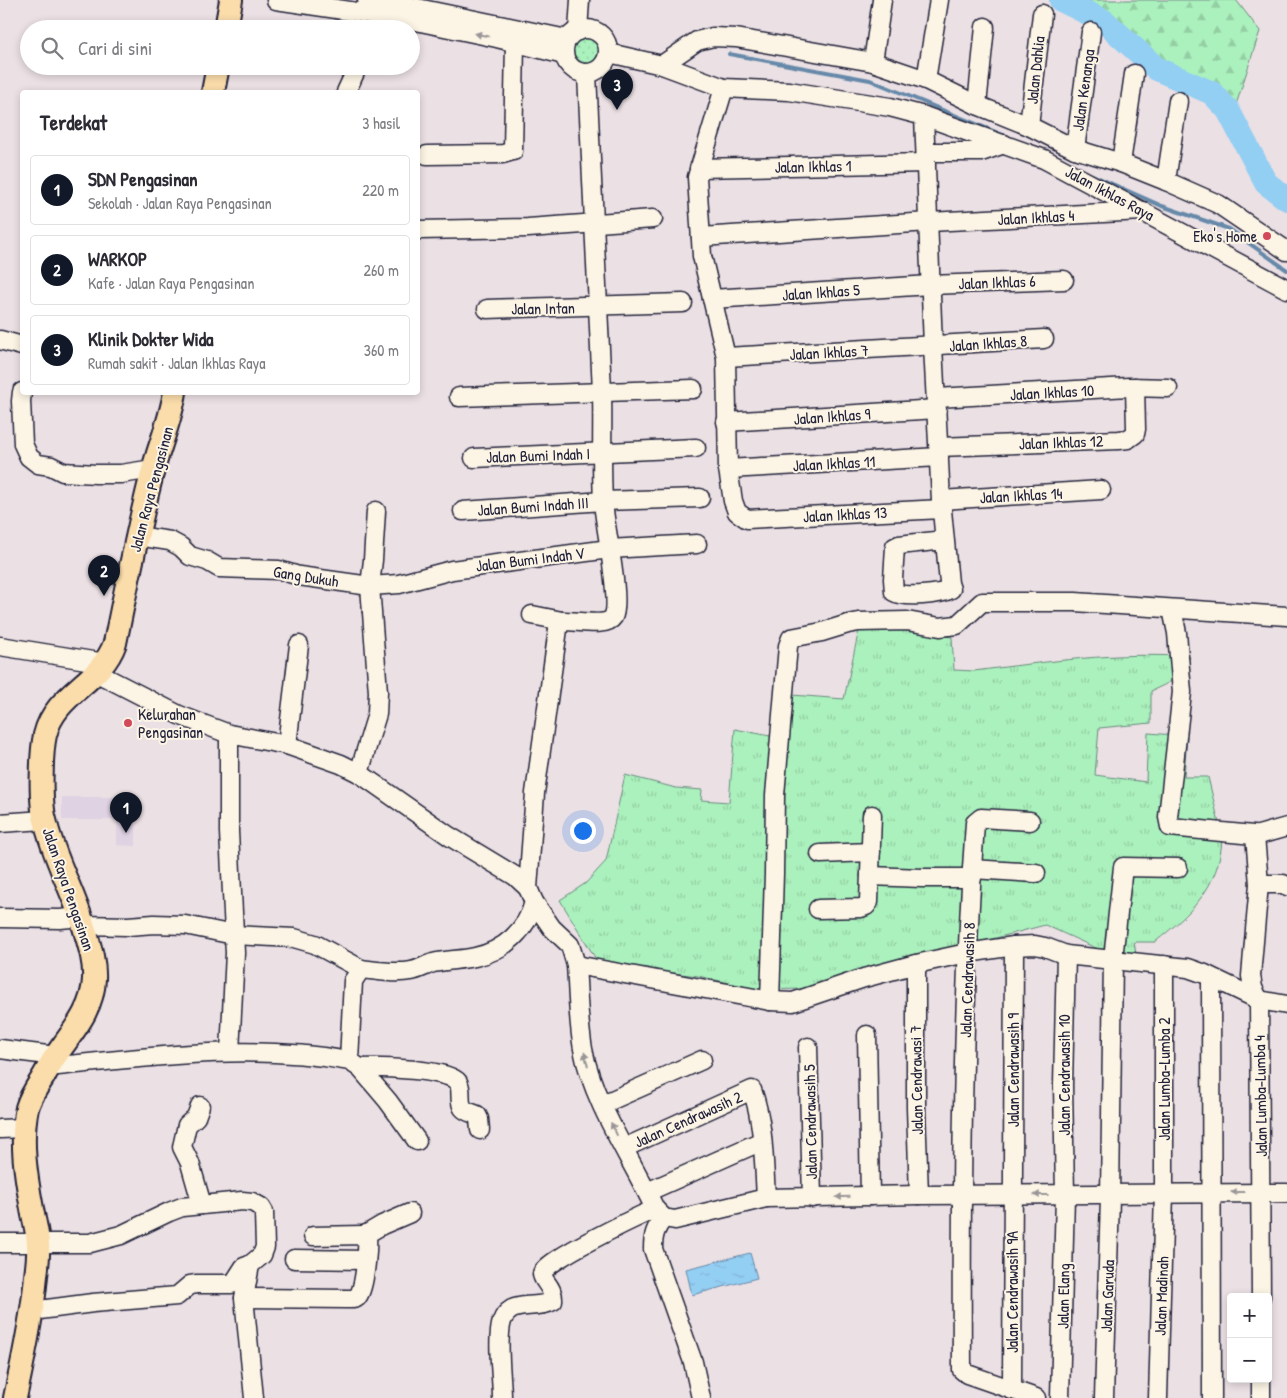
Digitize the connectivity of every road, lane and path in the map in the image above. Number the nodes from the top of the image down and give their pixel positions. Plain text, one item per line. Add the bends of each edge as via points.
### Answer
1 (231, 0) edge
2 (276, 0) edge
3 (367, 0) edge
4 (580, 0) edge
5 (882, 0) edge
6 (939, 0) edge
7 (1042, 14) dead end
8 (228, 20) edge
9 (365, 20) edge
10 (420, 22) edge
11 (986, 27) dead end
12 (1091, 32) dead end
13 (570, 41) junction
14 (515, 43) junction
15 (609, 53) junction
16 (873, 62) junction
17 (662, 64) junction
18 (587, 74) junction
19 (1134, 74) dead end
20 (216, 75) edge
21 (354, 75) edge
22 (926, 80) junction
23 (724, 88) junction
24 (213, 90) edge
25 (347, 90) edge
26 (1178, 101) dead end
27 (977, 105) junction
28 (924, 116) junction
29 (1029, 126) junction
30 (1004, 144) junction
31 (1075, 149) junction
32 (427, 155) dead end
33 (926, 158) junction
34 (1121, 163) junction
35 (699, 168) junction
36 (1166, 181) junction
37 (1144, 211) junction
38 (654, 219) dead end
39 (929, 222) junction
40 (594, 223) junction
41 (420, 230) edge
42 (701, 237) junction
43 (1282, 248) edge
44 (1064, 280) dead end
45 (930, 285) junction
46 (1287, 288) edge
47 (712, 299) junction
48 (683, 303) dead end
49 (599, 306) junction
50 (487, 309) dead end
51 (1044, 339) dead end
52 (0, 340) edge
53 (20, 345) edge
54 (933, 346) junction
55 (726, 357) junction
56 (1135, 388) junction
57 (1168, 388) dead end
58 (693, 389) dead end
59 (602, 392) junction
60 (22, 395) edge
61 (174, 395) edge
62 (459, 397) dead end
63 (937, 404) junction
64 (726, 422) junction
65 (696, 448) dead end
66 (939, 452) junction
67 (602, 453) junction
68 (474, 458) dead end
69 (153, 469) junction
70 (728, 469) junction
71 (1101, 490) dead end
72 (700, 498) dead end
73 (603, 502) junction
74 (941, 504) junction
75 (376, 511) dead end
76 (463, 511) dead end
77 (137, 536) junction
78 (944, 540) dead end
79 (698, 544) dead end
80 (609, 549) junction
81 (452, 570) joint
82 (370, 586) junction
83 (1172, 609) junction
84 (532, 616) dead end
85 (1287, 616) edge
86 (562, 621) junction
87 (300, 645) dead end
88 (0, 646) edge
89 (101, 668) junction
90 (229, 734) junction
91 (287, 745) junction
92 (359, 773) junction
93 (872, 815) dead end
94 (44, 820) junction
95 (1030, 821) dead end
96 (0, 823) edge
97 (1287, 827) edge
98 (1255, 836) junction
99 (871, 852) junction
100 (820, 854) dead end
101 (1178, 868) dead end
102 (1036, 873) dead end
103 (972, 874) junction
104 (870, 876) junction
105 (1259, 884) junction
106 (1287, 886) edge
107 (533, 899) junction
108 (818, 909) dead end
109 (0, 918) edge
110 (82, 921) junction
111 (234, 936) junction
112 (1014, 946) junction
113 (967, 952) junction
114 (1066, 955) junction
115 (1113, 959) junction
116 (916, 964) junction
117 (576, 965) junction
118 (1164, 965) junction
119 (361, 969) junction
120 (1211, 978) junction
121 (1259, 1000) junction
122 (770, 1001) junction
123 (1287, 1005) edge
124 (866, 1035) dead end
125 (808, 1047) dead end
126 (0, 1049) edge
127 (230, 1052) junction
128 (702, 1060) dead end
129 (52, 1062) junction
130 (355, 1064) junction
131 (602, 1104) junction
132 (200, 1106) dead end
133 (24, 1128) junction
134 (0, 1130) edge
135 (480, 1130) dead end
136 (417, 1140) dead end
137 (762, 1142) junction
138 (624, 1148) junction
139 (647, 1192) junction
140 (1212, 1192) junction
141 (1260, 1192) junction
142 (1164, 1193) junction
143 (1287, 1193) edge
144 (1012, 1194) junction
145 (1110, 1194) junction
146 (919, 1195) junction
147 (962, 1195) junction
148 (1065, 1195) junction
149 (870, 1196) junction
150 (766, 1198) junction
151 (812, 1198) junction
152 (202, 1205) junction
153 (410, 1213) dead end
154 (659, 1214) junction
155 (313, 1236) dead end
156 (366, 1236) junction
157 (0, 1243) edge
158 (38, 1244) junction
159 (294, 1259) dead end
160 (366, 1260) junction
161 (250, 1265) junction
162 (1261, 1293) edge
163 (244, 1298) junction
164 (32, 1311) junction
165 (1261, 1383) edge
166 (1012, 1390) junction
167 (0, 1392) edge
168 (15, 1398) edge
169 (254, 1398) edge
170 (502, 1398) edge
171 (700, 1398) edge
172 (1036, 1398) edge
173 (1060, 1398) edge
174 (1104, 1398) edge
175 (1158, 1398) edge
176 (1212, 1398) edge
177 (1261, 1398) edge

1 - 8 main road
2 - 9 street
3 - 13 street
4 - 13 street
5 - 16 street
6 - 22 street
7 - 29 street, Jalan Dahlia
14 -> 10 street
11 - 27 street
12 - 31 street, Jalan Kenanga
13 - 14 street
13 - 15 street via 590,29 604,37
13 - 18 street via 568,64
14 - 32 street via 513,151 503,154
15 - 17 street, Jalan Ikhlas Raya
15 - 18 street via 597,71
16 - 17 street via 736,38 713,37 697,41
16 - 22 street
17 - 23 street, Jalan Ikhlas Raya
18 - 40 street
19 - 34 street
20 - 24 main road
21 - 25 street
22 - 27 street
23 - 28 street, Jalan Ikhlas Raya via 789,91 890,107
23 - 35 street
26 - 36 street
27 - 29 street
28 - 30 street, Jalan Ikhlas Raya
28 - 33 street
29 - 31 street
30 - 33 street, Jalan Ikhlas 1 via 981,152
30 - 37 street, Jalan Ikhlas Raya via 1044,159
31 - 34 street
33 - 35 street, Jalan Ikhlas 1
33 - 39 street
34 - 36 street
35 - 42 street
36 - 43 street via 1218,204
37 - 39 street, Jalan Ikhlas 4
37 - 46 street, Jalan Ikhlas Raya
38 - 40 street
39 - 42 street, Jalan Ikhlas 4
39 - 45 street
40 - 41 street
40 - 49 street
42 - 47 street
44 - 45 street, Jalan Ikhlas 6
45 - 47 street, Jalan Ikhlas 5
45 - 54 street
47 - 55 street
48 - 49 street, Jalan Intan
49 - 50 street, Jalan Intan
49 - 59 street
51 - 54 street, Jalan Ikhlas 8
52 - 53 street
54 - 55 street, Jalan Ikhlas 7
54 - 63 street
55 - 64 street
56 - 57 street, Jalan Ikhlas 10
56 - 63 street, Jalan Ikhlas 10
56 - 66 street, Jalan Ikhlas 12 via 1136,429 1128,439
58 - 59 street
59 - 62 street
59 - 67 street
60 - 69 street via 23,444 29,457 38,464 63,472 96,474
61 - 69 main road, Jalan Raya Pengasinan
63 - 64 street, Jalan Ikhlas 9
63 - 66 street
64 - 70 street
65 - 67 street, Jalan Bumi Indah I
66 - 70 street, Jalan Ikhlas 11
66 - 74 street
67 - 68 street, Jalan Bumi Indah I
67 - 73 street
69 - 77 main road, Jalan Raya Pengasinan
70 - 74 street, Jalan Ikhlas 13 via 737,512 747,519
71 - 74 street, Jalan Ikhlas 14
72 - 73 street, Jalan Bumi Indah III
73 - 76 street, Jalan Bumi Indah III
73 - 80 street
74 - 78 street
75 - 82 street
77 - 82 street, Gang Dukuh via 172,542 190,556 219,568 280,570 299,576
77 - 89 main road, Jalan Raya Pengasinan via 115,643
79 - 80 street, Jalan Bumi Indah V
80 - 81 street, Jalan Bumi Indah V
80 - 86 street via 616,608 614,616 604,624
81 - 82 street, Gang Dukuh via 399,584
82 - 92 street via 377,714
83 - 85 street
83 - 98 street via 1182,692 1168,817 1170,827
83 - 122 street via 1075,602 982,602 957,625 940,627 907,621 868,622 791,638 775,794
84 - 86 street
86 - 107 street via 558,629 535,793
87 - 91 street
88 - 89 street
89 - 90 street via 179,715
89 - 94 main road, Jalan Raya Pengasinan via 63,703 47,729 42,793
90 - 91 street
90 - 111 street
91 - 92 street
92 - 107 street via 449,836 515,876
93 - 99 street
94 - 96 street
94 - 110 main road, Jalan Raya Pengasinan
95 - 103 street, Jalan Cendrawasih 8 via 981,818 975,823
97 - 98 street
98 - 105 street, Jalan Lumba-Lumba 4
99 - 100 street
99 - 104 street
101 - 115 street, Jalan Garuda via 1123,867
102 - 103 street
103 - 104 street via 922,878
103 - 113 street, Jalan Cendrawasih 8
104 - 108 street via 866,906
105 - 106 street
105 - 121 street, Jalan Lumba-Lumba 4 via 1251,976
107 - 117 street via 552,928 570,945
107 - 119 street via 531,915 506,945 478,956 412,971 391,973
109 - 110 street
110 - 111 street via 128,926 185,925
110 - 129 main road, Jalan Raya Pengasinan via 93,959 92,996 77,1026
111 - 119 street via 294,938 315,944
111 - 127 street via 236,953
112 - 113 street
112 - 114 street via 1045,947
112 - 144 street, Jalan Cendrawasih 9
113 - 116 street
113 - 147 street, Jalan Cendrawasih 8
114 - 115 street
114 - 148 street, Jalan Cendrawasih 10
115 - 118 street
115 - 145 street, Jalan Garuda
116 - 122 street via 793,1002
116 - 146 street, Jalan Cendrawasi 7
117 - 122 street
131 -> 117 street via 583,1050
118 - 120 street via 1188,968
118 - 142 street, Jalan Lumba-Lumba 2
119 - 130 street via 353,981
120 - 121 street
120 - 140 street
121 - 123 street
121 - 141 street, Jalan Lumba-Lumba 4
124 - 149 street
125 - 151 street, Jalan Cendrawasih 5
126 - 129 street
127 - 129 street
127 - 130 street via 329,1057
128 - 131 street
129 - 133 main road, Jalan Raya Pengasinan via 33,1094
130 - 135 street via 415,1070 456,1079 462,1091 462,1107 477,1115
130 - 136 street
138 -> 131 street
132 - 152 street via 196,1117 187,1125 182,1147
133 - 134 street
133 - 158 main road, Jalan Raya Pengasinan via 30,1201
137 - 138 street, Jalan Cendrawasih 2 via 752,1090
137 - 139 street
137 - 150 street
138 - 139 street
139 - 154 street
141 -> 140 street
140 - 142 street
140 - 176 street
141 - 143 street
141 - 162 street, Jalan Lumba-Lumba 4
142 - 145 street
142 - 175 street, Jalan Madinah
144 - 147 street
148 -> 144 street
144 - 166 street, Jalan Cendrawasih 9A
145 - 148 street
145 - 174 street, Jalan Garuda
146 - 147 street
146 - 149 street
147 - 166 street, Jalan Cendrawasih 8 via 962,1370
148 - 173 street, Jalan Elang
149 -> 151 street
150 - 151 street
150 - 154 street via 675,1220
152 - 158 street via 182,1207 121,1235 90,1243
152 - 161 street via 242,1201 261,1207 265,1247
153 - 156 street
154 - 170 street via 552,1262 542,1271 542,1276 554,1294 553,1301 522,1306 506,1313 500,1340
154 - 171 street via 654,1249 693,1362
155 - 156 street
156 - 160 street
157 - 158 street
158 - 164 main road, Jalan Raya Pengasinan
159 - 160 street
160 - 163 street via 358,1296 354,1299
161 - 163 street
161 - 164 street via 244,1267 232,1284 190,1285 177,1296
163 - 169 street
164 - 168 main road, Jalan Raya Pengasinan
165 - 177 street
166 - 172 street
167 - 168 street

